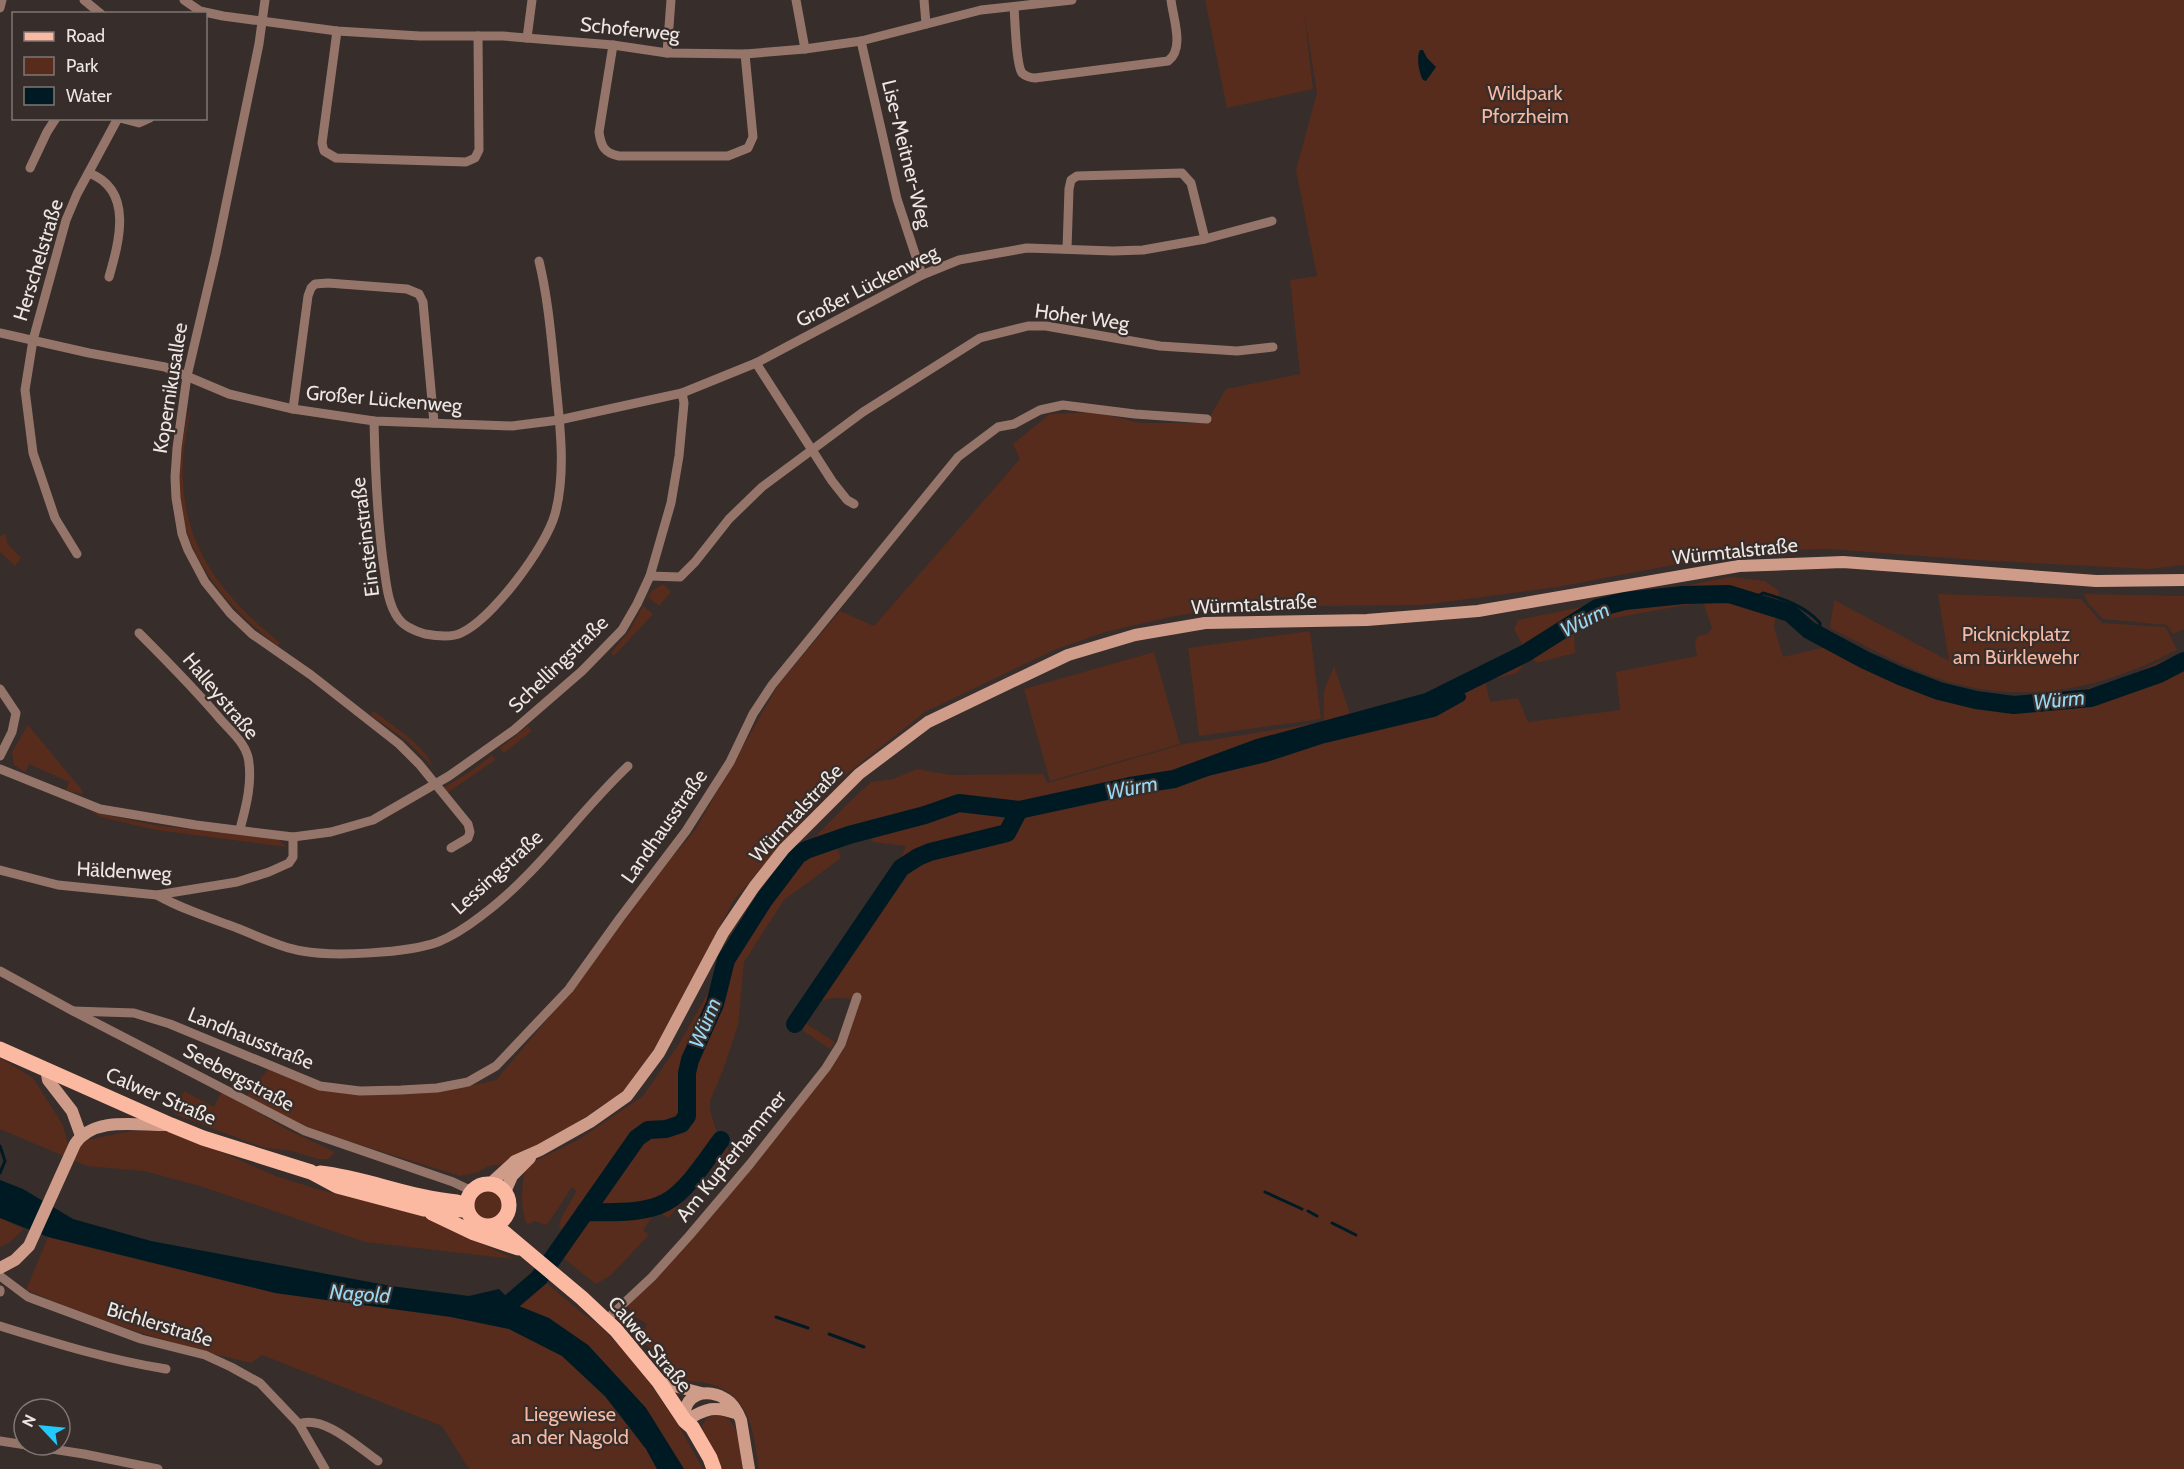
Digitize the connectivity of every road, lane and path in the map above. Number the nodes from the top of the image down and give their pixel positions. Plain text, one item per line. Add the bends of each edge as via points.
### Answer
1 (2, 0) edge
2 (84, 0) edge
3 (184, 0) edge
4 (265, 0) edge
5 (532, 0) edge
6 (671, 0) edge
7 (796, 0) edge
8 (924, 0) edge
9 (1072, 0) edge
10 (1171, 0) edge
11 (1014, 6) junction
12 (0, 8) edge
13 (99, 12) edge
14 (200, 12) edge
15 (207, 13) edge
16 (262, 21) junction
17 (926, 24) junction
18 (337, 31) junction
19 (478, 36) junction
20 (527, 38) junction
21 (861, 41) junction
22 (613, 45) junction
23 (805, 49) junction
24 (667, 53) junction
25 (745, 54) junction
26 (55, 120) edge
27 (118, 120) edge
28 (127, 120) edge
29 (146, 120) edge
30 (30, 168) dead end
31 (89, 173) junction
32 (1272, 221) dead end
33 (1205, 239) junction
34 (1066, 249) junction
35 (539, 261) dead end
36 (922, 275) junction
37 (109, 277) dead end
38 (0, 333) edge
39 (33, 340) junction
40 (1273, 347) dead end
41 (756, 363) junction
42 (187, 375) junction
43 (682, 393) junction
44 (293, 409) junction
45 (1207, 419) dead end
46 (559, 420) junction
47 (374, 421) junction
48 (434, 423) junction
49 (812, 450) junction
50 (854, 504) dead end
51 (77, 554) dead end
52 (650, 576) junction
53 (2184, 580) edge
54 (139, 633) dead end
55 (0, 689) edge
56 (0, 756) edge
57 (628, 766) dead end
58 (0, 769) edge
59 (436, 784) junction
60 (240, 830) junction
61 (293, 837) junction
62 (451, 848) dead end
63 (0, 870) edge
64 (157, 895) junction
65 (0, 971) edge
66 (857, 997) dead end
67 (73, 1011) junction
68 (0, 1049) edge
69 (46, 1069) junction
70 (171, 1125) junction
71 (78, 1140) junction
72 (540, 1150) junction
73 (310, 1172) junction
74 (490, 1184) junction
75 (505, 1192) junction
76 (468, 1201) junction
77 (424, 1209) junction
78 (500, 1222) junction
79 (528, 1253) junction
80 (0, 1268) edge
81 (0, 1276) edge
82 (606, 1320) junction
83 (0, 1326) edge
84 (166, 1369) dead end
85 (659, 1382) junction
86 (702, 1393) junction
87 (738, 1414) junction
88 (685, 1421) junction
89 (299, 1424) junction
90 (0, 1441) edge
91 (378, 1461) dead end
92 (158, 1469) edge
93 (325, 1469) edge
94 (712, 1469) edge
95 (749, 1469) edge

1 - 12 street
2 - 13 street
3 - 14 street, Schoferweg
4 - 16 street, Kopernikusallee
5 - 20 street
6 - 24 street
7 - 23 street
8 - 17 street
9 - 11 street, Schoferweg
10 - 11 street via 1177,38 1176,54 1168,62 1035,78 1022,73 1018,63
11 - 17 street, Schoferweg
15 - 16 street, Schoferweg
16 - 18 street, Schoferweg
16 - 42 street, Kopernikusallee
17 - 21 street, Schoferweg
18 - 19 street, Schoferweg
18 - 19 street via 322,143 324,151 336,158 466,162 475,158 479,150
19 - 20 street, Schoferweg
20 - 22 street, Schoferweg
21 - 23 street, Schoferweg
21 - 36 street, Lise-Meitner-Weg via 897,199
22 - 24 street, Schoferweg
22 - 25 street via 599,132 606,152 619,156 728,156 747,148 753,137
23 - 25 street, Schoferweg
24 - 25 street, Schoferweg
26 - 30 street
27 - 31 street, Herschelstraße
28 - 29 street
31 - 37 street via 106,183 120,211
31 - 39 street, Herschelstraße via 66,220
32 - 33 street, Großer Lückenweg
33 - 34 street, Großer Lückenweg via 1143,250
33 - 34 street via 1191,183 1182,173 1077,176 1071,180 1069,189
34 - 36 street, Großer Lückenweg via 1027,248 995,253 959,260
35 - 46 street via 549,312
36 - 41 street, Großer Lückenweg
38 - 39 street, Großer Lückenweg
39 - 42 street, Großer Lückenweg
39 - 51 street, Herschelstraße via 25,390 33,453 55,518
40 - 49 street, Hoher Weg via 1237,351 1160,346 1028,326 999,332 980,338 913,380
41 - 43 street, Großer Lückenweg
41 - 49 street
42 - 44 street, Großer Lückenweg via 229,394
42 - 59 street, Kopernikusallee via 177,448 176,498 182,534 205,582 252,634 399,744
43 - 46 street, Großer Lückenweg
43 - 52 street, Schellingstraße via 679,456 671,503
44 - 47 street, Großer Lückenweg
44 - 48 street via 311,288 328,283 407,289 418,294 423,302
45 - 67 street, Landhausstraße via 1063,405 998,427 958,457 772,685 686,831 569,989 496,1066 468,1082 437,1089 360,1091 320,1086 219,1043 134,1013
46 - 47 street, Einsteinstraße via 559,493 550,530 515,581 474,626 458,635 443,636 405,626 392,606 378,520
46 - 48 street, Großer Lückenweg via 512,426
47 - 48 street, Großer Lückenweg
49 - 50 street via 832,481
49 - 52 street, Hoher Weg via 762,487 680,577
52 - 59 street, Schellingstraße via 622,630 582,671 514,730
53 - 72 main road, Würmtalstraße via 2096,581 1843,562 1739,566 1478,611 1367,620 1205,623 1135,635 1068,655 928,722 859,774 784,849 754,887 723,933 659,1053 627,1096
54 - 60 street, Halleystraße via 196,690 248,756 247,802
55 - 56 street via 16,713
57 - 64 street, Lessingstraße via 532,871 483,915 437,942 386,952 301,951 192,912
58 - 60 street, Schellingstraße via 100,809
59 - 61 street, Schellingstraße via 373,820 331,832
59 - 62 street via 470,832 468,838
60 - 61 street, Schellingstraße
61 - 64 street, Häldenweg via 293,857 289,863 237,882
63 - 64 street, Häldenweg via 58,885
65 - 67 street, Seebergstraße
66 - 82 street, Am Kupferhammer via 841,1044 826,1068 689,1236
67 - 76 street, Seebergstraße via 305,1131 453,1182
68 - 69 main road, Calwer Straße
69 - 70 main road, Calwer Straße
69 - 71 main road via 48,1080 72,1111
70 - 71 main road via 104,1126
70 - 73 main road, Calwer Straße
71 - 80 main road via 29,1246
72 - 74 main road, Würmtalstraße via 515,1161
72 - 75 main road, Würmtalstraße via 513,1176
73 - 76 main road, Calwer Straße via 340,1175 431,1198
73 - 77 main road, Calwer Straße via 337,1186
74 - 75 main road
74 - 76 main road via 480,1185
75 - 78 main road via 509,1205
76 - 77 main road, Calwer Straße
76 - 78 main road via 475,1222 481,1226
77 - 79 main road
78 - 79 main road, Calwer Straße
79 - 82 main road, Calwer Straße
81 - 89 street, Bichlerstraße via 28,1297 75,1316 141,1339 205,1355 231,1367 260,1383
82 - 85 main road, Calwer Straße
83 - 84 street via 85,1352
85 - 86 main road
85 - 88 main road, Calwer Straße
86 - 87 main road via 726,1399
86 - 88 main road via 685,1405
87 - 88 main road via 713,1408
87 - 95 main road
88 - 94 main road, Calwer Straße via 710,1458
89 - 91 street via 315,1420
89 - 93 street, Bichlerstraße
90 - 92 street

